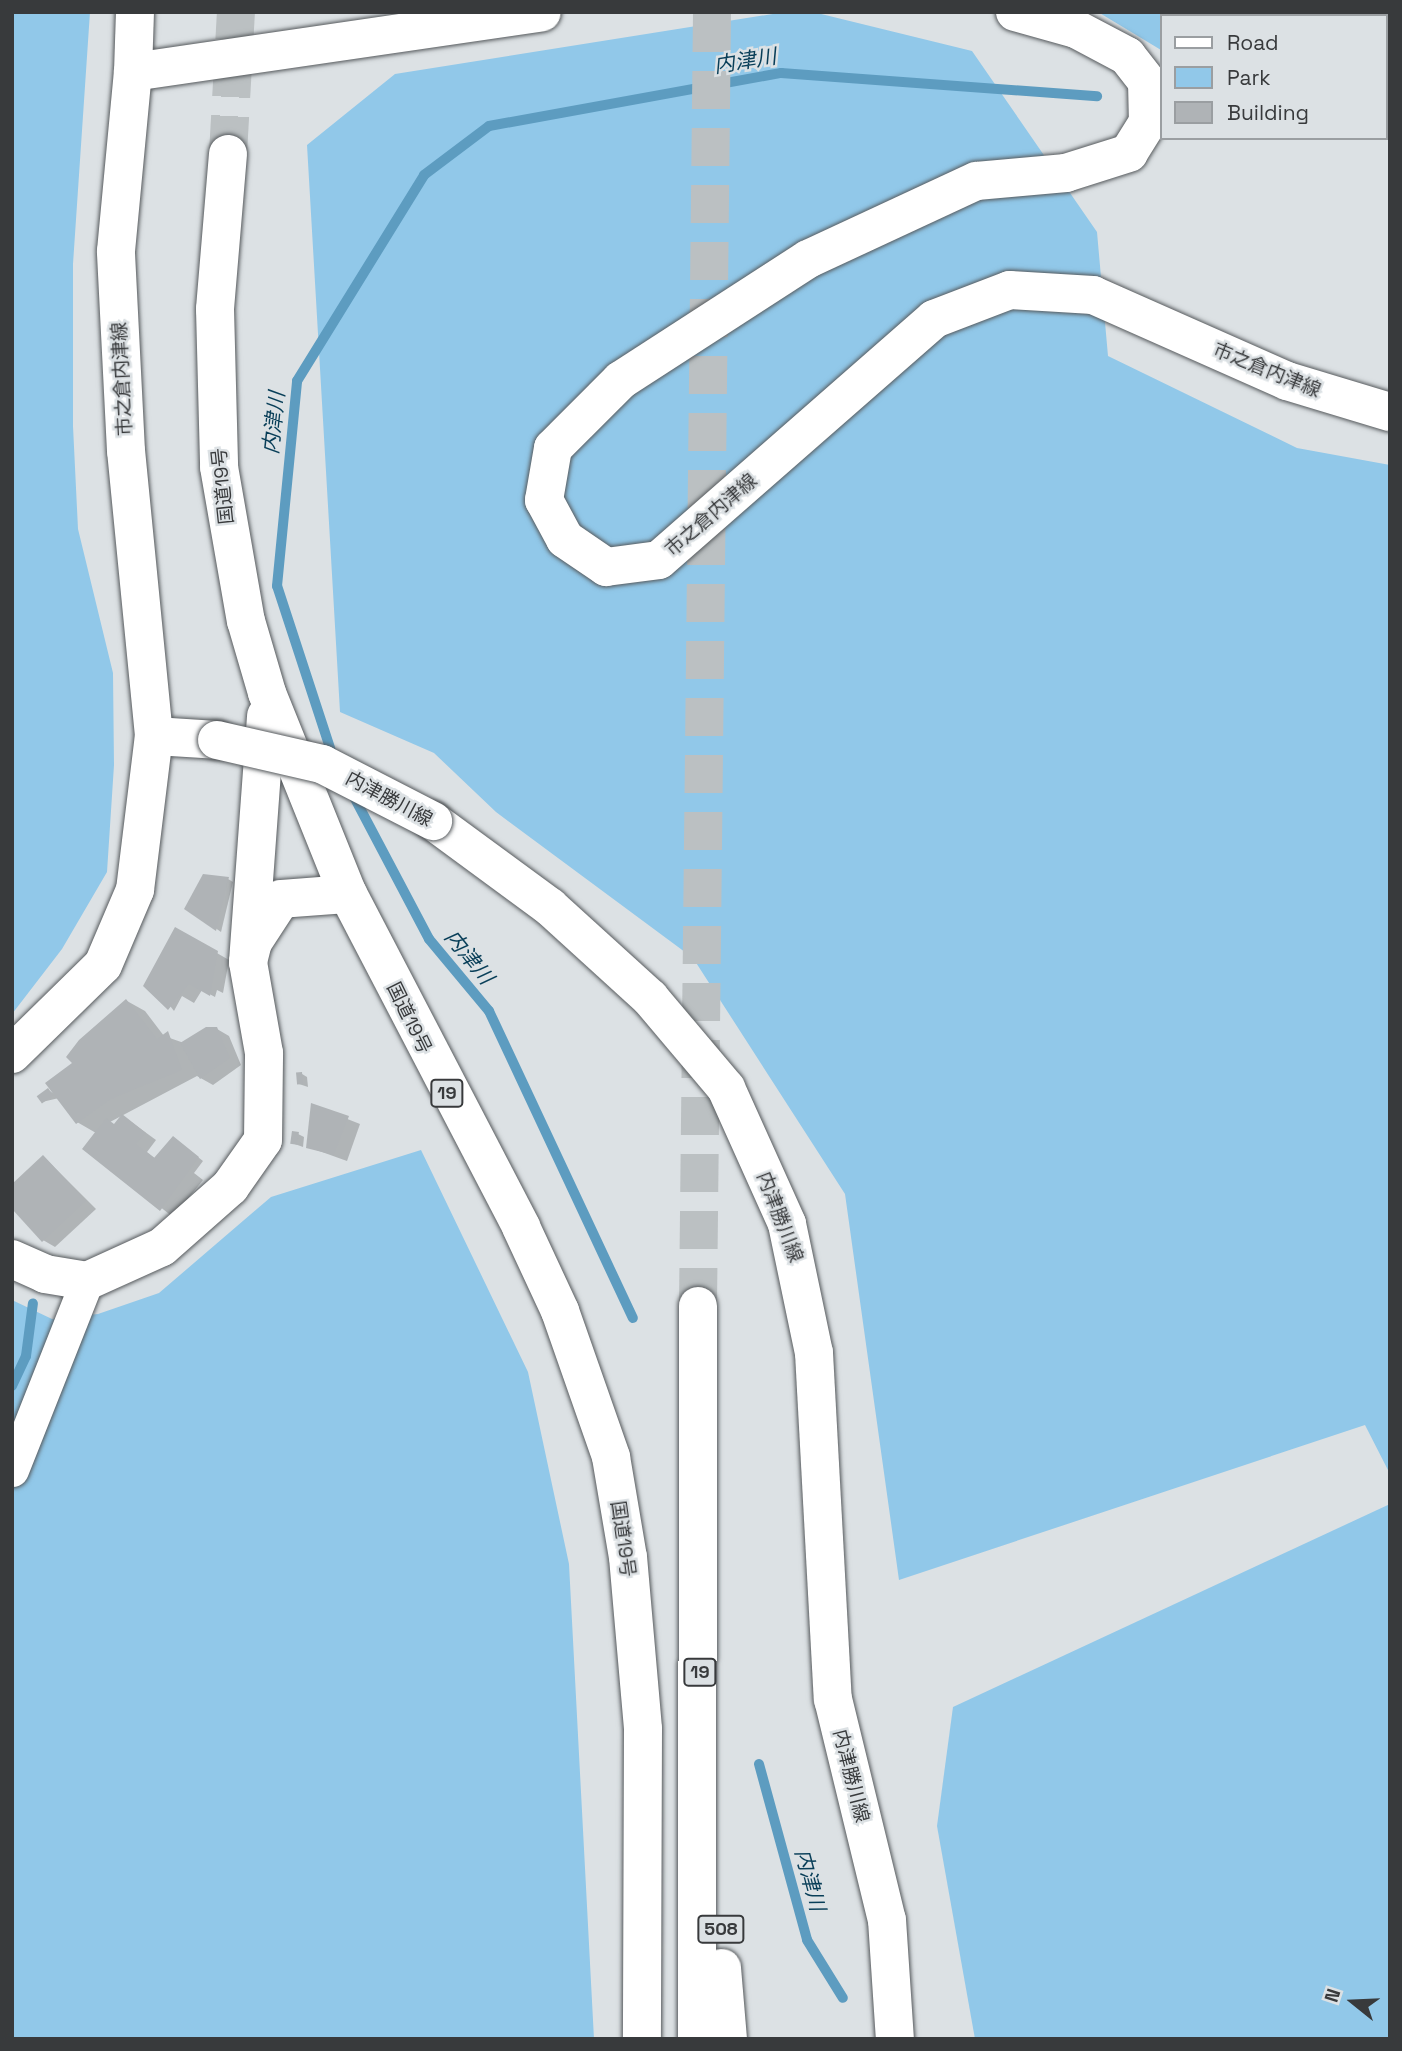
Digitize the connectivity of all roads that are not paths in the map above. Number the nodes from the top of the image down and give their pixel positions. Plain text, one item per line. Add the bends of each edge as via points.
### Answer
1 (135, 12) edge
2 (542, 12) edge
3 (1015, 12) edge
4 (133, 72) junction
5 (228, 155) tunnel mouth
6 (1390, 412) edge
7 (267, 692) junction
8 (154, 737) junction
9 (348, 894) junction
10 (248, 962) junction
11 (12, 1054) edge
12 (12, 1259) edge
13 (87, 1281) junction
14 (698, 1306) tunnel mouth
15 (12, 1470) edge
16 (698, 1825) junction
17 (642, 2039) edge
18 (697, 2039) edge
19 (728, 2039) edge
20 (895, 2039) edge

1 - 4 main road, 市之倉内津線
2 - 4 main road
3 - 6 main road, 市之倉内津線 via 1076,29 1127,56 1147,82 1148,122 1129,153 1066,173 976,181 808,259 621,380 553,448 544,500 565,539 606,567 659,560 934,319 1010,290 1093,295 1287,381
4 - 8 main road, 市之倉内津線 via 116,251 126,450
5 - 7 main road, 国道19号 / 19 via 215,309 219,467 230,548
7 - 9 main road, 国道19号 / 19
7 - 10 main road
8 - 11 main road, 市之倉内津線 via 135,890 103,965
8 - 20 main road, 内津勝川線, bridge via 217,740 322,764 433,821 550,907 650,998 726,1088 786,1224 814,1353 833,1699 887,1920
9 - 10 main road via 281,898 253,942
9 - 17 main road, 国道19号 / 19 via 521,1227 559,1311 611,1457 628,1557 643,1728
10 - 13 main road via 264,1053 263,1140 230,1187 162,1247
12 - 13 main road via 45,1274
13 - 15 street
14 - 16 main road, 19
16 - 18 main road, 19
16 - 19 main road, 508 via 721,1868

